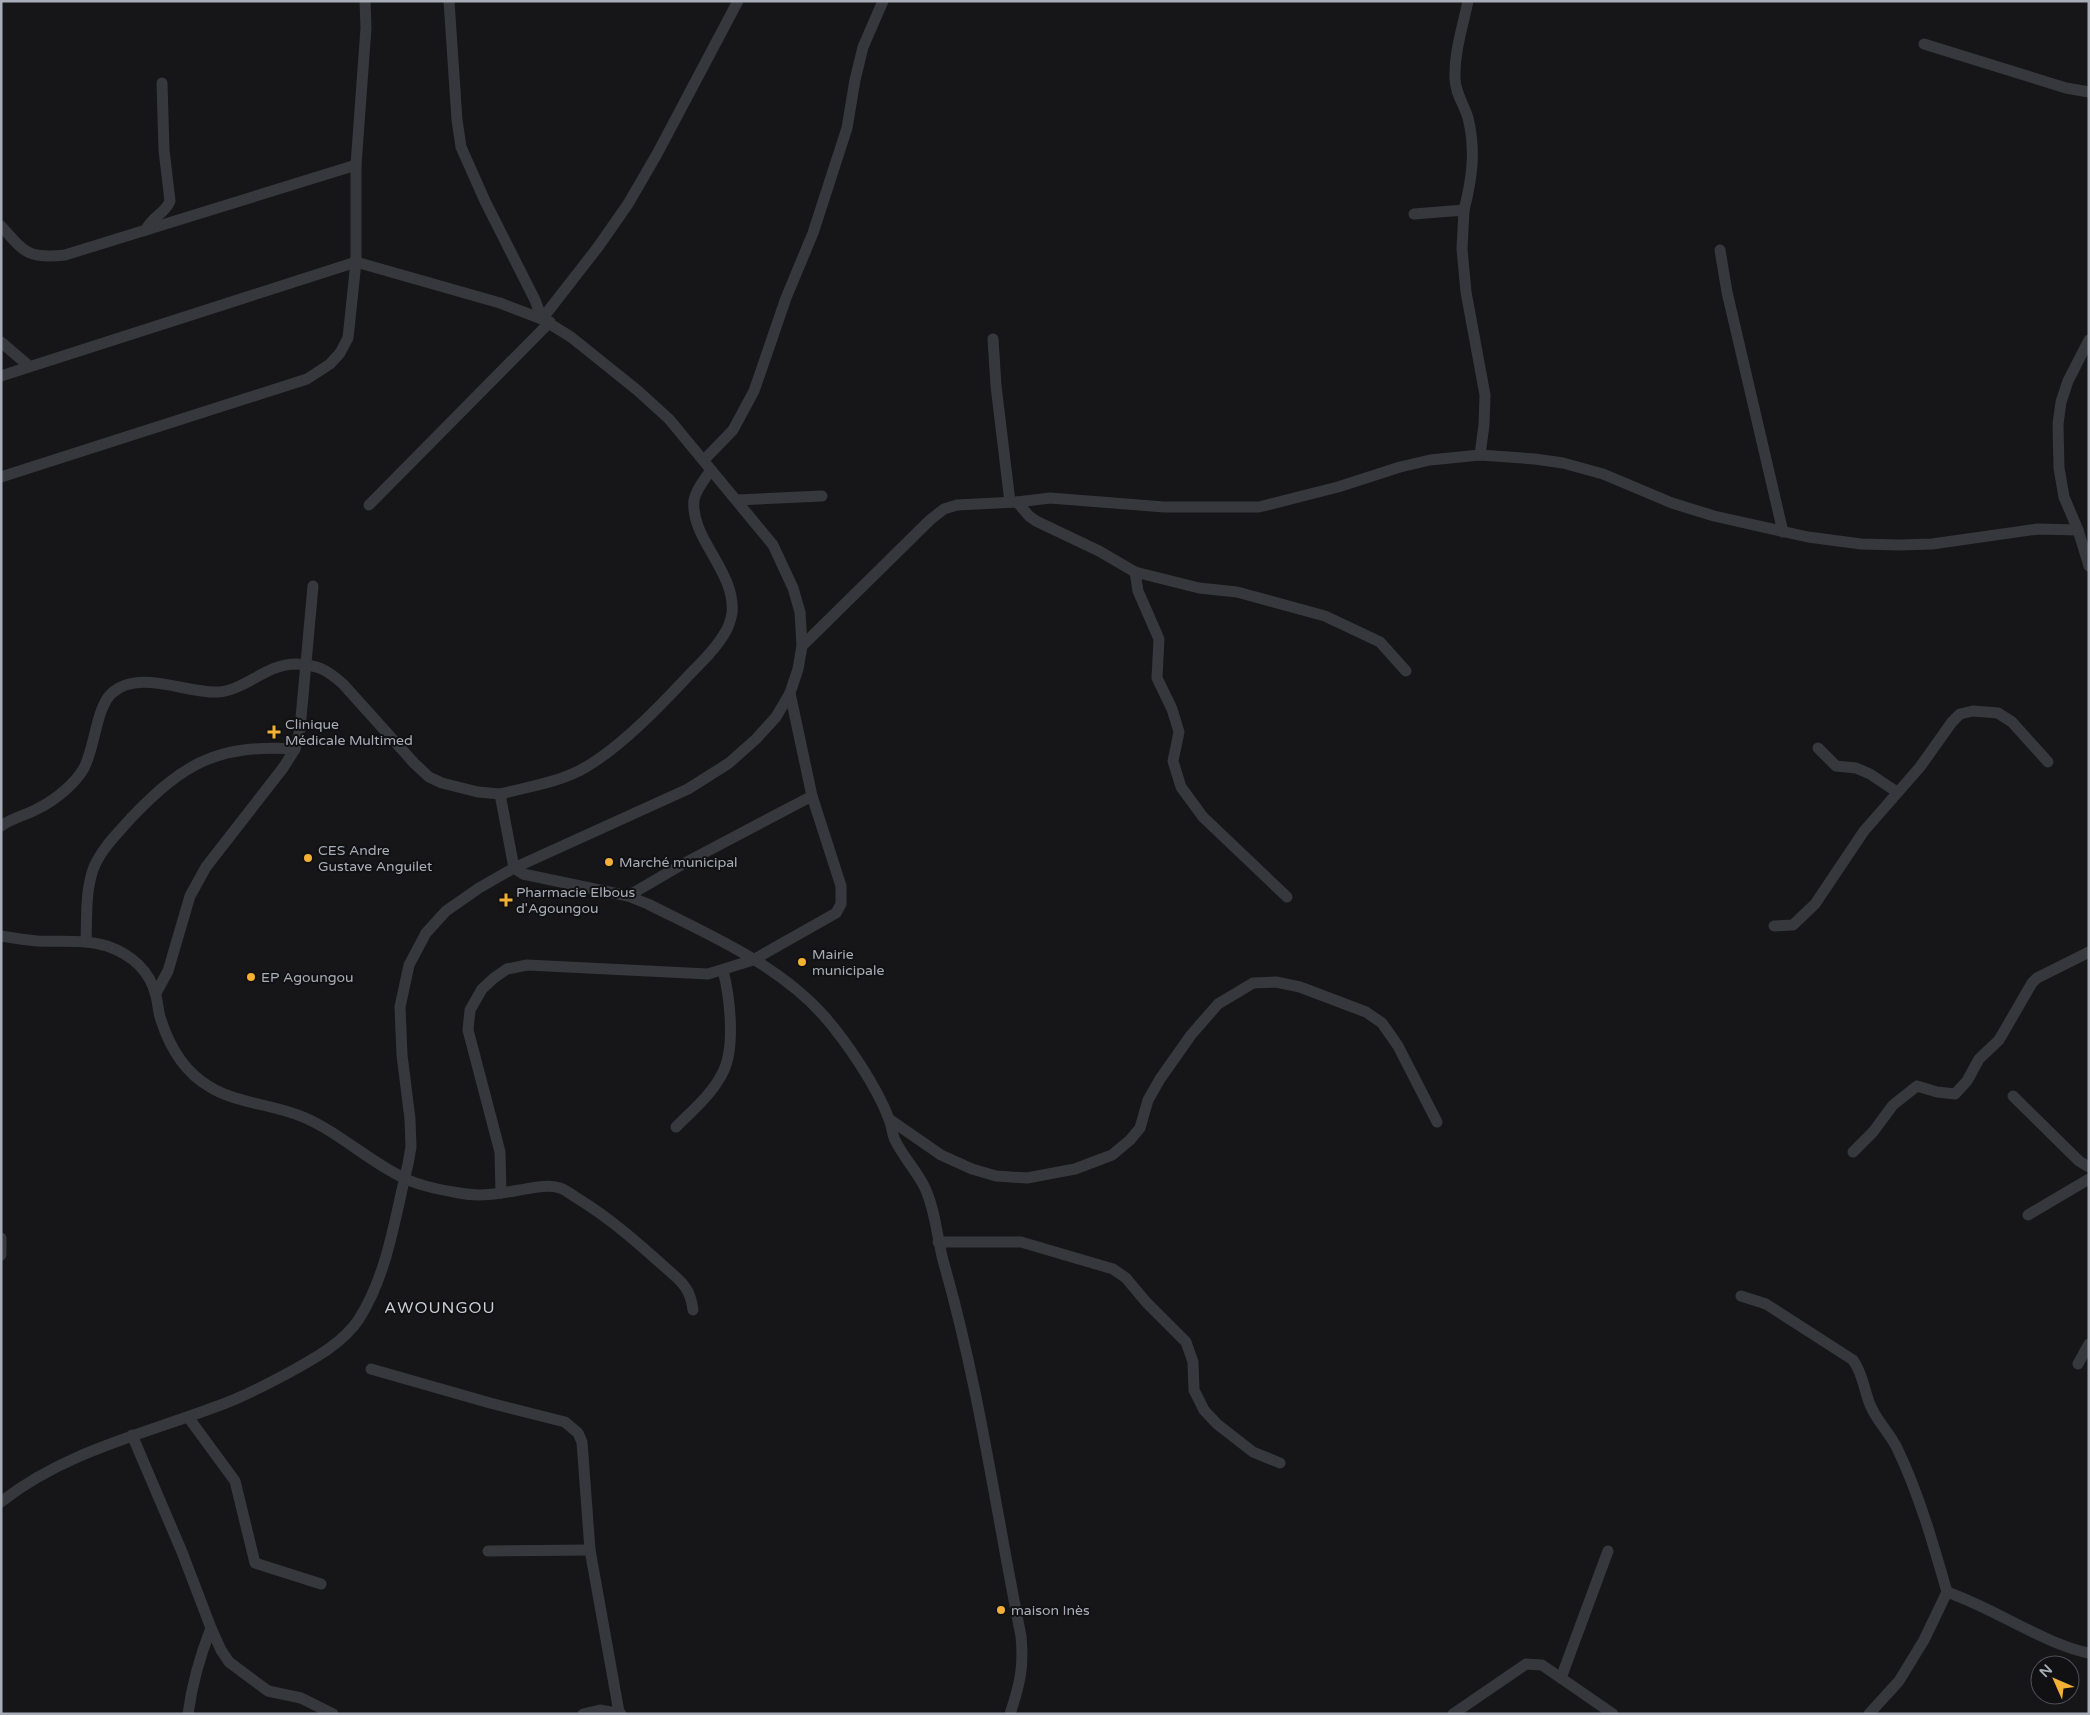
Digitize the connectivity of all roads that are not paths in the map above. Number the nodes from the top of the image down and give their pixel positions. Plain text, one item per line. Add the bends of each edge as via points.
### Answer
1 (365, 1) edge
2 (449, 1) edge
3 (738, 1) edge
4 (882, 1) edge
5 (1468, 1) edge
6 (1924, 44) dead end
7 (162, 83) dead end
8 (2089, 92) edge
9 (356, 165) junction
10 (1464, 210) junction
11 (1414, 214) dead end
12 (1, 226) edge
13 (146, 230) junction
14 (1720, 250) dead end
15 (356, 262) junction
16 (546, 321) junction
17 (993, 339) dead end
18 (2089, 340) edge
19 (1, 342) edge
20 (29, 366) junction
21 (1, 376) edge
22 (1480, 456) junction
23 (704, 460) junction
24 (711, 470) junction
25 (1, 477) edge
26 (822, 496) dead end
27 (737, 500) junction
28 (1014, 502) junction
29 (369, 506) dead end
30 (2078, 530) junction
31 (1783, 532) junction
32 (2089, 566) edge
33 (1136, 572) junction
34 (313, 586) dead end
35 (802, 646) junction
36 (306, 665) junction
37 (1406, 671) dead end
38 (790, 693) junction
39 (1818, 748) dead end
40 (295, 749) junction
41 (2048, 762) dead end
42 (1897, 792) junction
43 (500, 794) junction
44 (812, 796) junction
45 (1, 826) edge
46 (514, 868) junction
47 (628, 896) junction
48 (1287, 897) dead end
49 (1774, 926) dead end
50 (1, 936) edge
51 (86, 942) junction
52 (2089, 952) edge
53 (753, 960) junction
54 (724, 970) junction
55 (156, 993) junction
56 (2013, 1096) dead end
57 (889, 1119) junction
58 (1437, 1122) dead end
59 (676, 1127) dead end
60 (1853, 1152) dead end
61 (2089, 1167) edge
62 (404, 1179) junction
63 (2089, 1179) edge
64 (501, 1193) junction
65 (2028, 1215) dead end
66 (1, 1238) edge
67 (938, 1242) junction
68 (1, 1255) edge
69 (1740, 1296) dead end
70 (693, 1310) dead end
71 (2089, 1344) edge
72 (2078, 1364) dead end
73 (370, 1369) dead end
74 (188, 1417) junction
75 (132, 1435) junction
76 (1280, 1463) dead end
77 (1, 1502) edge
78 (590, 1550) junction
79 (488, 1551) dead end
80 (1608, 1551) dead end
81 (321, 1584) dead end
82 (1947, 1592) junction
83 (211, 1628) junction
84 (2089, 1653) edge
85 (1561, 1678) junction
86 (620, 1713) edge
87 (188, 1714) edge
88 (333, 1714) edge
89 (583, 1714) edge
90 (1010, 1714) edge
91 (1452, 1714) edge
92 (1613, 1714) edge
93 (1869, 1714) edge

1 - 9 street
2 - 16 street via 461,147 484,201
3 - 16 street via 628,204
4 - 23 street via 863,47 847,128 813,233 786,298 754,391 733,430
5 - 10 street via 1455,79 1457,93 1468,117 1473,148 1473,166
6 - 8 street via 2066,88
7 - 13 street via 164,150 170,201 167,209 150,220
9 - 13 street
9 - 15 street
10 - 11 street
10 - 22 street via 1462,249 1466,292 1485,395
12 - 13 street via 31,255 45,257 65,255
14 - 31 street
15 - 16 street via 500,304
15 - 20 street
15 - 25 street via 348,338 330,364 307,379
16 - 23 street via 572,337 637,390 669,419
16 - 29 street
17 - 28 street via 996,386
18 - 30 street via 2068,380 2058,424 2058,468 2064,497
19 - 20 street
20 - 21 street
22 - 28 street via 1400,466 1338,487 1259,507 1164,507 1050,498
22 - 31 street via 1563,463 1603,474 1672,503
23 - 24 street
24 - 27 street
24 - 43 street via 694,499 696,517 728,583 732,612 727,630 711,652 658,708 602,757 567,776
26 - 27 street
27 - 35 street via 773,545 783,565 800,612
28 - 33 street via 1036,521
28 - 35 street via 957,505 944,509
30 - 31 street via 2038,529 1932,544 1899,545
30 - 32 street
33 - 37 street via 1199,588 1238,592 1325,616 1380,642
33 - 48 street via 1138,590 1159,639 1157,678 1179,732 1173,761 1181,786 1204,817
34 - 36 street
35 - 38 street
36 - 40 street
36 - 43 street via 330,672 429,777 478,792
36 - 45 street via 283,665 220,692 143,682 124,686 103,706 91,752 73,782 39,808
38 - 44 street
38 - 46 street via 776,717 756,739 729,763 688,789
39 - 42 street via 1836,766 1856,768
40 - 51 street via 240,750 209,758 192,765 156,792 102,851 94,867
40 - 55 street via 284,768 206,867 190,896 168,971
41 - 42 street via 2012,722 1998,713 1973,711 1960,714 1952,722 1920,767
42 - 49 street via 1853,846 1815,904 1793,925
43 - 46 street
44 - 47 street
44 - 53 street via 841,886 841,904 836,913
46 - 47 street via 523,874
46 - 62 street via 446,911 426,933 409,965 400,1007 411,1147
47 - 53 street
50 - 51 street
51 - 55 street via 122,952 148,976
52 - 60 street via 2032,983 1999,1040 1979,1059 1956,1094 1918,1086 1893,1105
53 - 54 street
53 - 57 street via 768,968 824,1015 864,1072
54 - 59 street via 728,991 729,1050 723,1074
54 - 64 street via 690,974 527,965 507,969 482,990 470,1010 468,1030 500,1152
55 - 62 street via 160,1018 172,1046 192,1075 211,1088 245,1102 275,1107 303,1117
56 - 61 street via 2079,1162
57 - 58 street via 941,1155 972,1170 1027,1178 1075,1169 1112,1155 1130,1140 1140,1128 1148,1100 1160,1079 1218,1004 1253,983 1276,982 1300,987 1366,1012 1382,1023 1398,1046
57 - 67 street via 900,1150 924,1187 933,1209
62 - 64 street via 458,1193
62 - 74 street via 378,1281 358,1321 344,1336 311,1360 248,1394
63 - 65 street
64 - 70 street via 545,1186 560,1188 588,1204 686,1286 692,1296
66 - 68 street
67 - 76 street via 1021,1242 1113,1269 1126,1278 1186,1342 1193,1362 1194,1390 1204,1410 1253,1452
67 - 90 street via 958,1315 993,1480 1021,1636 1022,1671
69 - 82 street via 1766,1304 1853,1360 1860,1370 1866,1396 1896,1447 1924,1516
71 - 72 street
73 - 78 street via 572,1426 582,1442
74 - 75 street
74 - 81 street via 236,1481 255,1563
75 - 77 street via 54,1468
75 - 83 street
78 - 79 street
78 - 86 street
80 - 85 street
82 - 84 street via 2037,1634
82 - 93 street via 1924,1640 1899,1681
83 - 87 street via 200,1658
83 - 88 street via 229,1662 268,1691 301,1698
85 - 91 street via 1542,1666 1526,1664
85 - 92 street
86 - 89 street via 600,1710

